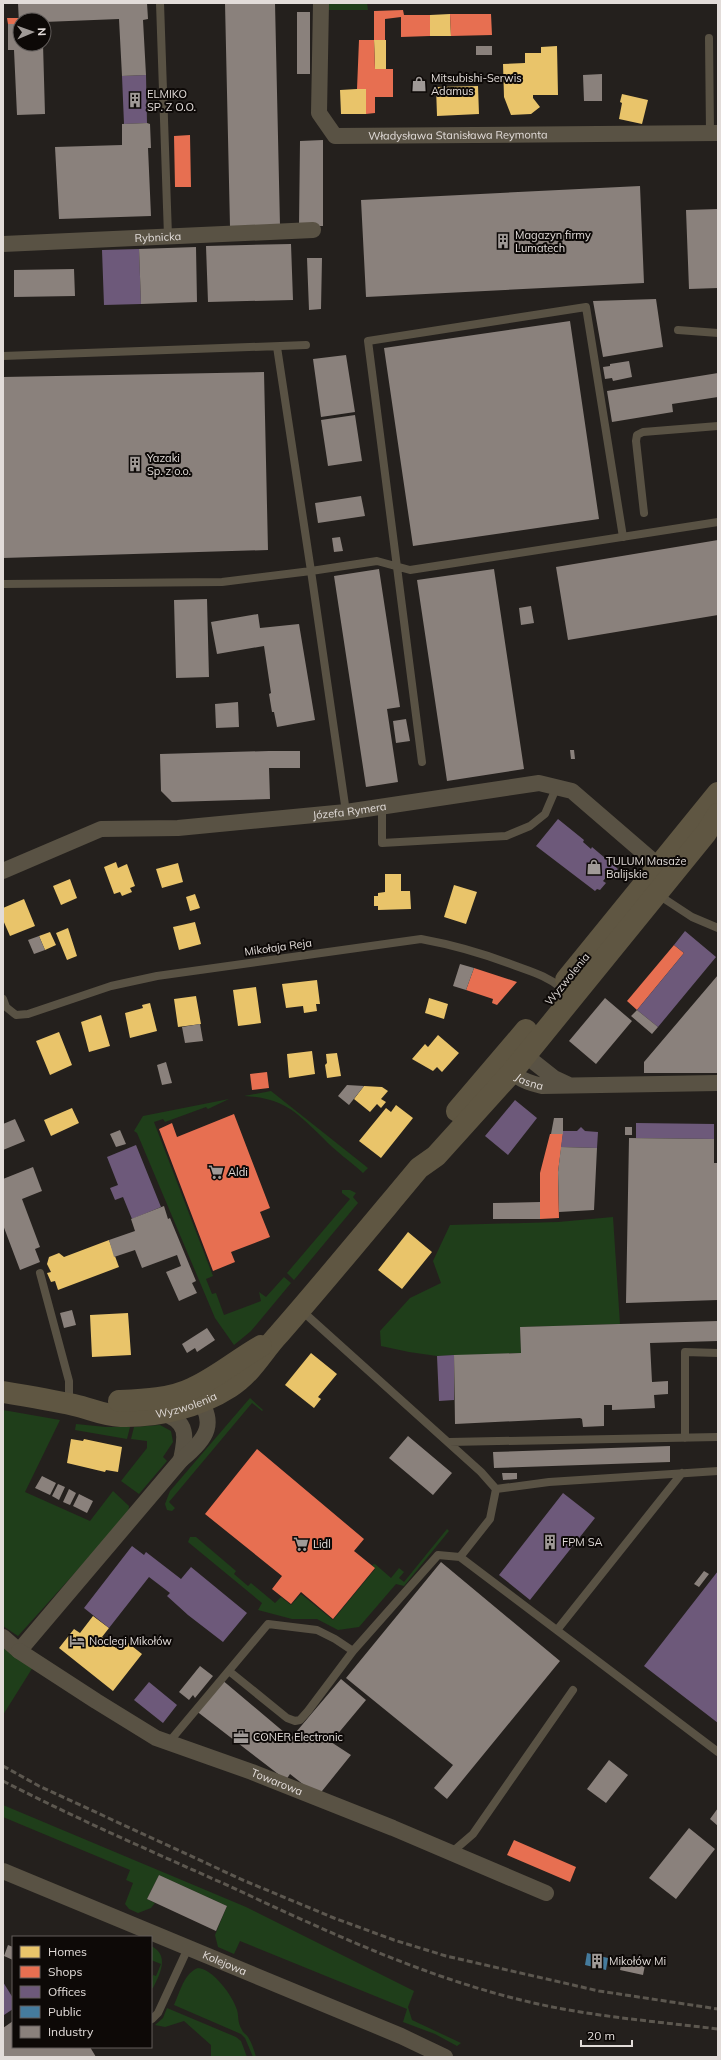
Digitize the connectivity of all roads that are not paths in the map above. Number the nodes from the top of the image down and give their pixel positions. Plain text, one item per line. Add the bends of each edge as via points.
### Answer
1 (160, 3) edge
2 (321, 3) edge
3 (709, 38) dead end
4 (714, 133) edge
5 (313, 230) dead end
6 (168, 236) junction
7 (3, 244) edge
8 (678, 330) dead end
9 (718, 333) edge
10 (306, 346) dead end
11 (277, 347) junction
12 (3, 356) edge
13 (718, 426) edge
14 (644, 513) dead end
15 (718, 522) edge
16 (623, 537) junction
17 (397, 567) junction
18 (311, 571) junction
19 (3, 584) edge
20 (422, 762) dead end
21 (557, 786) junction
22 (718, 793) edge
23 (382, 806) junction
24 (346, 812) junction
25 (718, 814) edge
26 (3, 871) edge
27 (665, 871) junction
28 (650, 889) junction
29 (718, 928) edge
30 (560, 987) junction
31 (3, 999) edge
32 (515, 1060) junction
33 (718, 1083) edge
34 (569, 1085) junction
35 (40, 1273) dead end
36 (300, 1309) junction
37 (718, 1353) edge
38 (3, 1392) edge
39 (196, 1395) junction
40 (73, 1405) junction
41 (162, 1413) junction
42 (718, 1437) edge
43 (685, 1438) junction
44 (449, 1442) junction
45 (181, 1460) junction
46 (718, 1471) edge
47 (682, 1473) junction
48 (496, 1489) junction
49 (460, 1557) junction
50 (557, 1630) junction
51 (3, 1637) edge
52 (19, 1651) junction
53 (353, 1651) junction
54 (229, 1671) junction
55 (573, 1690) dead end
56 (169, 1742) junction
57 (718, 1752) edge
58 (451, 1853) junction
59 (3, 1871) edge
60 (546, 1893) dead end
61 (188, 1948) junction
62 (152, 2019) dead end
63 (445, 2057) edge

1 - 6 lane
2 - 4 street, Władysława Stanisława Reymonta via 319,112 335,136
3 - 4 lane
5 - 6 street, Rybnicka
6 - 7 street, Rybnicka
8 - 9 lane
10 - 11 lane
11 - 12 lane
11 - 18 lane
13 - 14 lane via 643,432 637,435
15 - 16 lane
16 - 17 lane via 410,570
16 - 17 lane via 586,307 368,341
17 - 18 lane via 377,561
17 - 20 lane
18 - 19 lane via 222,582
18 - 24 lane
21 - 23 street, Józefa Rymera via 539,783 517,785
21 - 23 lane via 545,814 530,826 506,836 382,844
21 - 27 street, Józefa Rymera via 572,791
22 - 27 street, Wyzwolenia
23 - 24 street, Józefa Rymera
24 - 26 street, Józefa Rymera via 178,828 101,829
25 - 27 street, Wyzwolenia via 706,833
27 - 28 street, Wyzwolenia
28 - 29 lane via 692,917
28 - 30 street, Wyzwolenia
28 - 32 street, Wyzwolenia
30 - 31 lane, Mikołaja Reja via 550,978 481,953 421,939 157,976 111,986 28,1014 16,1015 6,1007
30 - 32 street, Wyzwolenia
32 - 34 street, Jasna
32 - 34 street, Jasna via 521,1080 542,1086
32 - 36 street, Wyzwolenia via 436,1156 419,1168
33 - 34 street, Jasna
35 - 40 lane
36 - 39 street, Wyzwolenia via 240,1380 229,1388
36 - 44 lane
37 - 43 lane via 685,1352
38 - 40 street, Wyzwolenia
39 - 40 street, Wyzwolenia
39 - 41 street, Wyzwolenia
39 - 45 street via 208,1412 206,1432 193,1451
40 - 41 street, Wyzwolenia via 101,1414 122,1416
41 - 45 street via 178,1420 182,1425 185,1444
42 - 43 lane
43 - 44 lane
44 - 48 lane
45 - 52 street
46 - 47 lane
47 - 48 lane via 549,1482
47 - 50 lane
48 - 49 lane via 490,1519
49 - 50 lane
49 - 53 lane via 438,1555
50 - 57 lane
51 - 52 street, Towarowa
52 - 56 street, Towarowa via 156,1738
53 - 54 lane via 335,1638 317,1630 268,1624
53 - 54 lane via 308,1711 300,1720 295,1721 287,1718
54 - 56 lane
55 - 58 lane via 473,1834
56 - 58 street, Towarowa via 252,1772
58 - 60 street, Towarowa
59 - 61 street, Kolejowa
61 - 62 lane via 158,2012
61 - 63 street, Kolejowa via 401,2036

